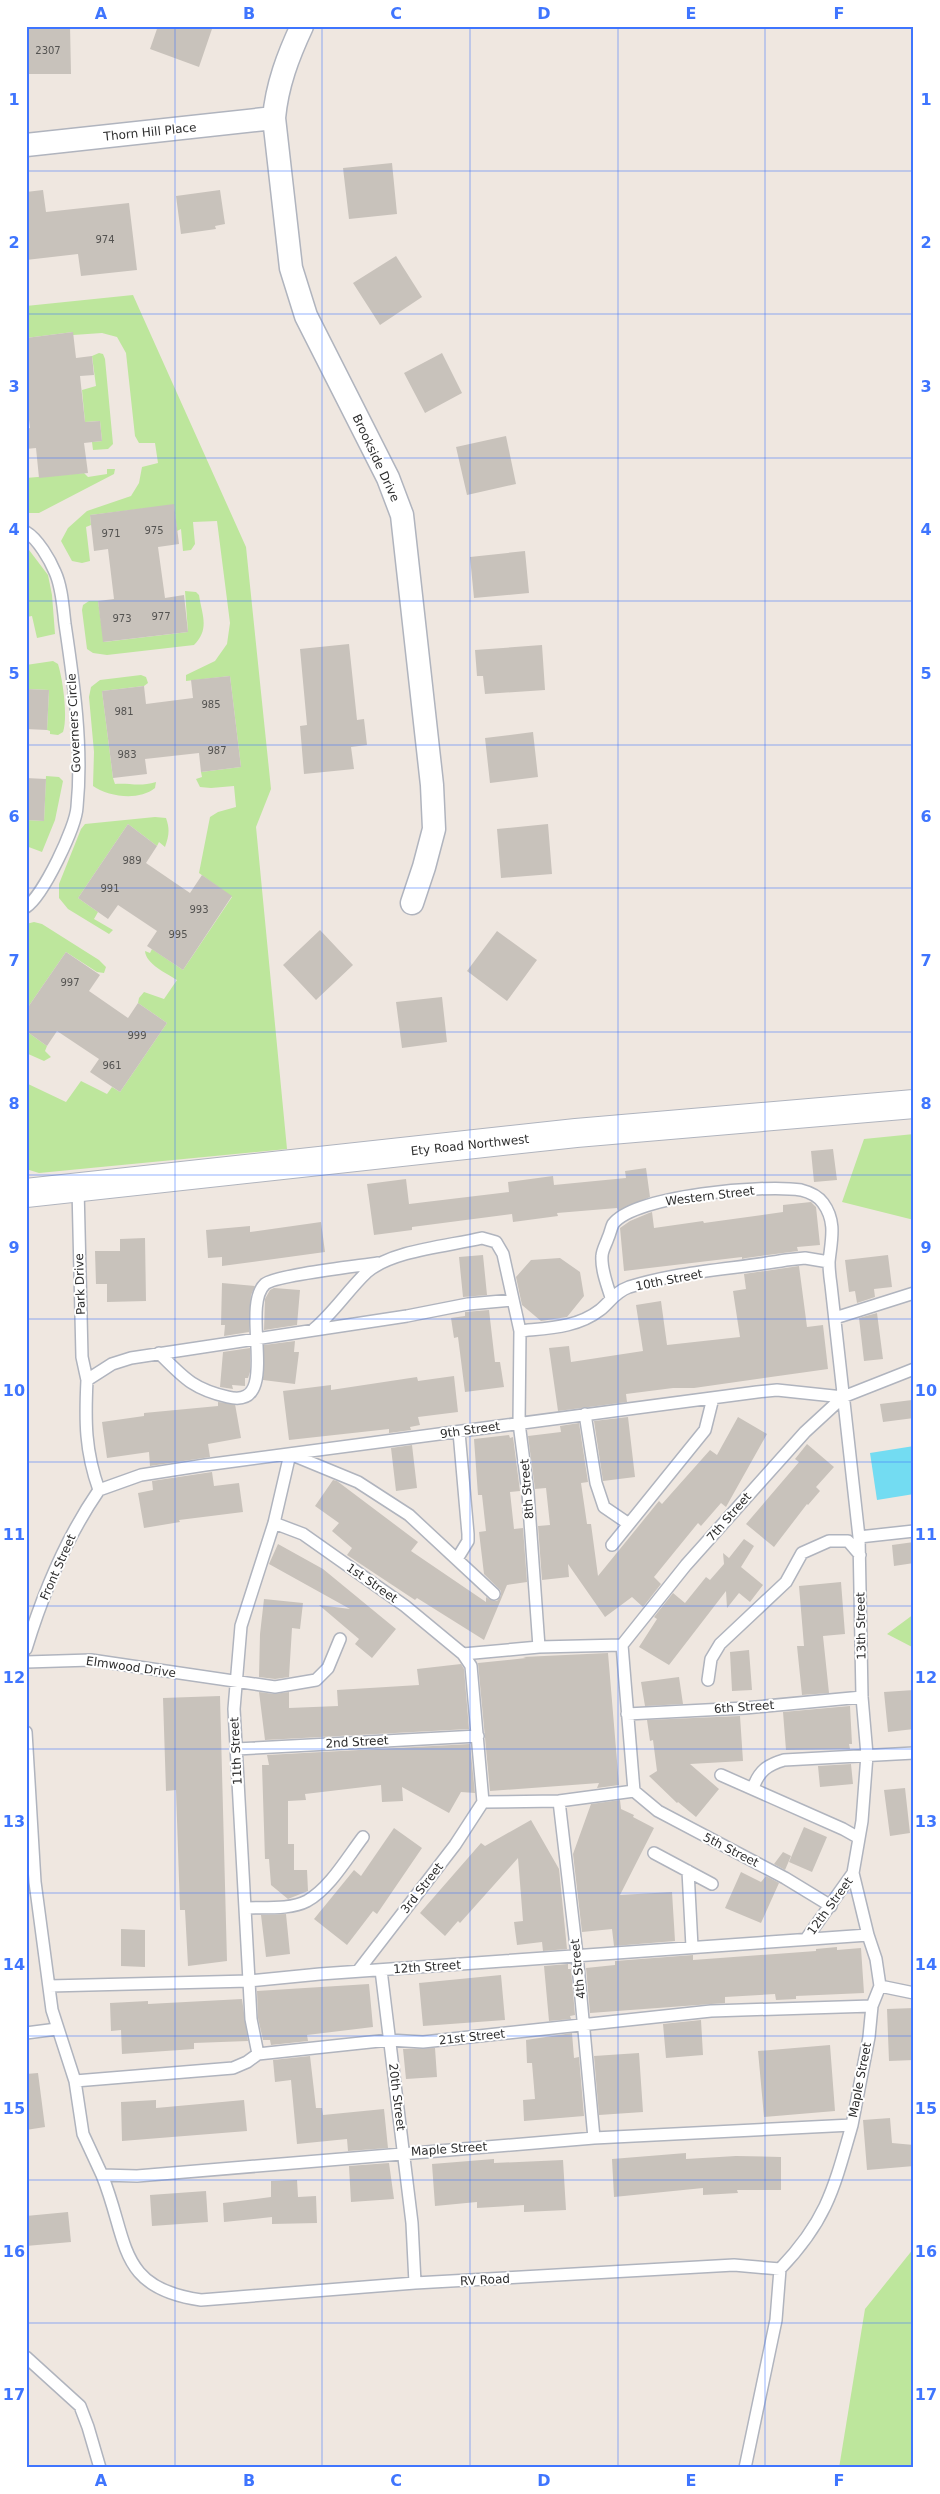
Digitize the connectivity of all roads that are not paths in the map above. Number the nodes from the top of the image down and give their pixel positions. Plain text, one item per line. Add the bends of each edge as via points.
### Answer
1 (302, 26) edge
2 (274, 118) junction
3 (26, 145) edge
4 (28, 533) edge
5 (412, 903) dead end
6 (26, 908) edge
7 (914, 1104) edge
8 (78, 1188) junction
9 (26, 1193) edge
10 (382, 1262) junction
11 (829, 1262) junction
12 (914, 1293) edge
13 (611, 1297) junction
14 (512, 1300) junction
15 (835, 1318) junction
16 (314, 1329) junction
17 (520, 1330) junction
18 (256, 1339) junction
19 (159, 1353) junction
20 (914, 1369) edge
21 (87, 1380) junction
22 (843, 1397) junction
23 (713, 1398) junction
24 (585, 1414) junction
25 (520, 1422) junction
26 (459, 1432) junction
27 (290, 1454) junction
28 (99, 1490) junction
29 (274, 1523) junction
30 (629, 1524) junction
31 (914, 1531) edge
32 (859, 1536) junction
33 (612, 1545) dead end
34 (860, 1555) junction
35 (457, 1559) junction
36 (494, 1594) dead end
37 (340, 1639) dead end
38 (622, 1645) junction
39 (539, 1647) junction
40 (26, 1648) edge
41 (463, 1654) junction
42 (26, 1662) edge
43 (236, 1680) junction
44 (708, 1680) dead end
45 (862, 1697) junction
46 (627, 1714) junction
47 (26, 1732) edge
48 (478, 1736) junction
49 (236, 1749) junction
50 (914, 1753) edge
51 (867, 1755) junction
52 (720, 1775) dead end
53 (752, 1788) junction
54 (634, 1791) junction
55 (559, 1801) junction
56 (483, 1802) junction
57 (363, 1837) dead end
58 (858, 1838) junction
59 (30, 1845) edge
60 (654, 1853) dead end
61 (688, 1871) junction
62 (853, 1873) junction
63 (31, 1880) edge
64 (712, 1884) dead end
65 (831, 1906) junction
66 (245, 1908) junction
67 (868, 1935) junction
68 (806, 1939) junction
69 (692, 1947) junction
70 (577, 1955) junction
71 (381, 1970) junction
72 (358, 1972) junction
73 (249, 1981) junction
74 (48, 1986) junction
75 (880, 1986) junction
76 (914, 1993) edge
77 (872, 2006) junction
78 (583, 2024) junction
79 (57, 2029) junction
80 (26, 2033) edge
81 (389, 2040) junction
82 (258, 2054) junction
83 (75, 2081) junction
84 (852, 2125) junction
85 (594, 2138) junction
86 (404, 2152) junction
87 (102, 2175) junction
88 (780, 2269) junction
89 (415, 2283) junction
90 (26, 2357) edge
91 (100, 2468) edge
92 (745, 2468) edge

1 - 2 street, Brookside Drive via 286,60
2 - 3 street, Thorn Hill Place
2 - 5 street, Brookside Drive via 291,268 306,316 388,478 402,515 434,829
4 - 6 lane, Governers Circle via 56,573 64,617 77,732 77,809 41,893
7 - 8 street, Ety Road Northwest via 576,1133
8 - 9 street, Ety Road Northwest
8 - 21 lane, Park Drive via 82,1357
10 - 14 lane via 482,1238 492,1239 499,1244 503,1254
10 - 16 lane via 368,1272
10 - 18 lane via 268,1282 258,1297
11 - 13 lane, 10th Street via 805,1258 730,1268 652,1281 627,1288
11 - 13 lane, Western Street via 833,1233 830,1215 823,1202 814,1195 802,1190 780,1189 690,1196 647,1206 628,1213 613,1224 602,1256
11 - 15 lane, 13th Street
12 - 15 lane
13 - 17 lane, 10th Street via 600,1310 583,1320 561,1327
14 - 16 lane
14 - 17 lane
15 - 22 lane, 13th Street
16 - 18 lane
17 - 25 lane, 8th Street
18 - 19 lane
18 - 19 lane via 258,1372 254,1391 246,1398 234,1399 206,1392 187,1381
19 - 21 lane via 112,1364
20 - 22 lane
21 - 28 lane via 85,1426 90,1464
22 - 23 lane, 9th Street via 777,1390
22 - 32 lane, 13th Street
22 - 38 lane, 7th Street via 804,1432 765,1475 686,1565
23 - 24 lane, 9th Street
23 - 30 lane via 706,1430
24 - 25 lane, 9th Street
24 - 30 lane via 596,1483 604,1507
25 - 26 lane, 9th Street
25 - 39 lane, 8th Street
26 - 27 lane, 9th Street
26 - 35 lane via 468,1541
27 - 28 lane, 9th Street via 141,1475
27 - 29 lane, 11th Street
27 - 35 lane via 358,1482 409,1515
28 - 40 lane, Front Street via 79,1520
29 - 41 lane, 1st Street via 303,1534 405,1606
29 - 43 lane, 11th Street via 241,1626
30 - 33 lane
31 - 32 lane
32 - 34 lane, 13th Street
34 - 44 lane via 848,1541 829,1541 802,1553 786,1582 720,1644 711,1659
34 - 45 lane, 13th Street
35 - 36 lane
37 - 43 lane, Elmwood Drive via 328,1668 316,1680 275,1688
38 - 39 lane
38 - 46 lane
39 - 41 lane
41 - 48 lane via 470,1666
42 - 43 lane, Elmwood Drive via 91,1660
43 - 49 lane, 11th Street
45 - 46 lane, 6th Street via 745,1708
45 - 51 lane, 13th Street
46 - 54 lane
47 - 59 lane
48 - 49 lane, 2nd Street
48 - 56 lane
49 - 66 lane, 11th Street
50 - 51 lane
51 - 53 lane via 784,1760 769,1764 757,1774
51 - 58 lane, 13th Street
52 - 53 lane
53 - 58 lane
54 - 55 lane
54 - 65 lane, 5th Street via 658,1811
55 - 56 lane
55 - 70 lane, 4th Street
56 - 72 lane, 3rd Street via 455,1845
57 - 66 lane via 327,1884 306,1901
58 - 62 lane, 13th Street
59 - 63 lane
60 - 61 lane
61 - 64 lane
61 - 69 lane
62 - 65 lane, 12th Street
62 - 67 lane, 13th Street
63 - 74 lane
65 - 68 lane, 12th Street
66 - 73 lane, 11th Street
67 - 68 lane, 12th Street
67 - 75 lane, 13th Street via 876,1958
68 - 69 lane, 12th Street
69 - 70 lane, 12th Street
70 - 71 lane, 12th Street
70 - 78 lane, 4th Street
71 - 72 lane, 12th Street
71 - 81 lane, 20th Street
72 - 73 lane, 12th Street
73 - 74 lane, 12th Street
73 - 82 lane, 11th Street via 251,2019
74 - 79 lane
75 - 76 lane
75 - 77 lane, Maple Street
77 - 78 lane, 21st Street via 711,2011
77 - 84 lane, Maple Street
78 - 81 lane, 21st Street via 423,2042
78 - 85 lane, 4th Street
79 - 80 lane
79 - 83 lane
81 - 82 lane, 21st Street
81 - 86 lane, 20th Street
82 - 83 lane, 21st Street via 233,2068
83 - 87 lane via 83,2134
84 - 85 lane, Maple Street
84 - 88 lane via 832,2195 822,2216
85 - 86 lane, Maple Street
86 - 87 lane, Maple Street via 137,2176
86 - 89 lane, 20th Street
87 - 89 lane, RV Road via 114,2203 131,2262 145,2280 179,2297 230,2300
88 - 89 lane, RV Road via 734,2265
88 - 92 lane via 776,2320
90 - 91 lane via 80,2406

